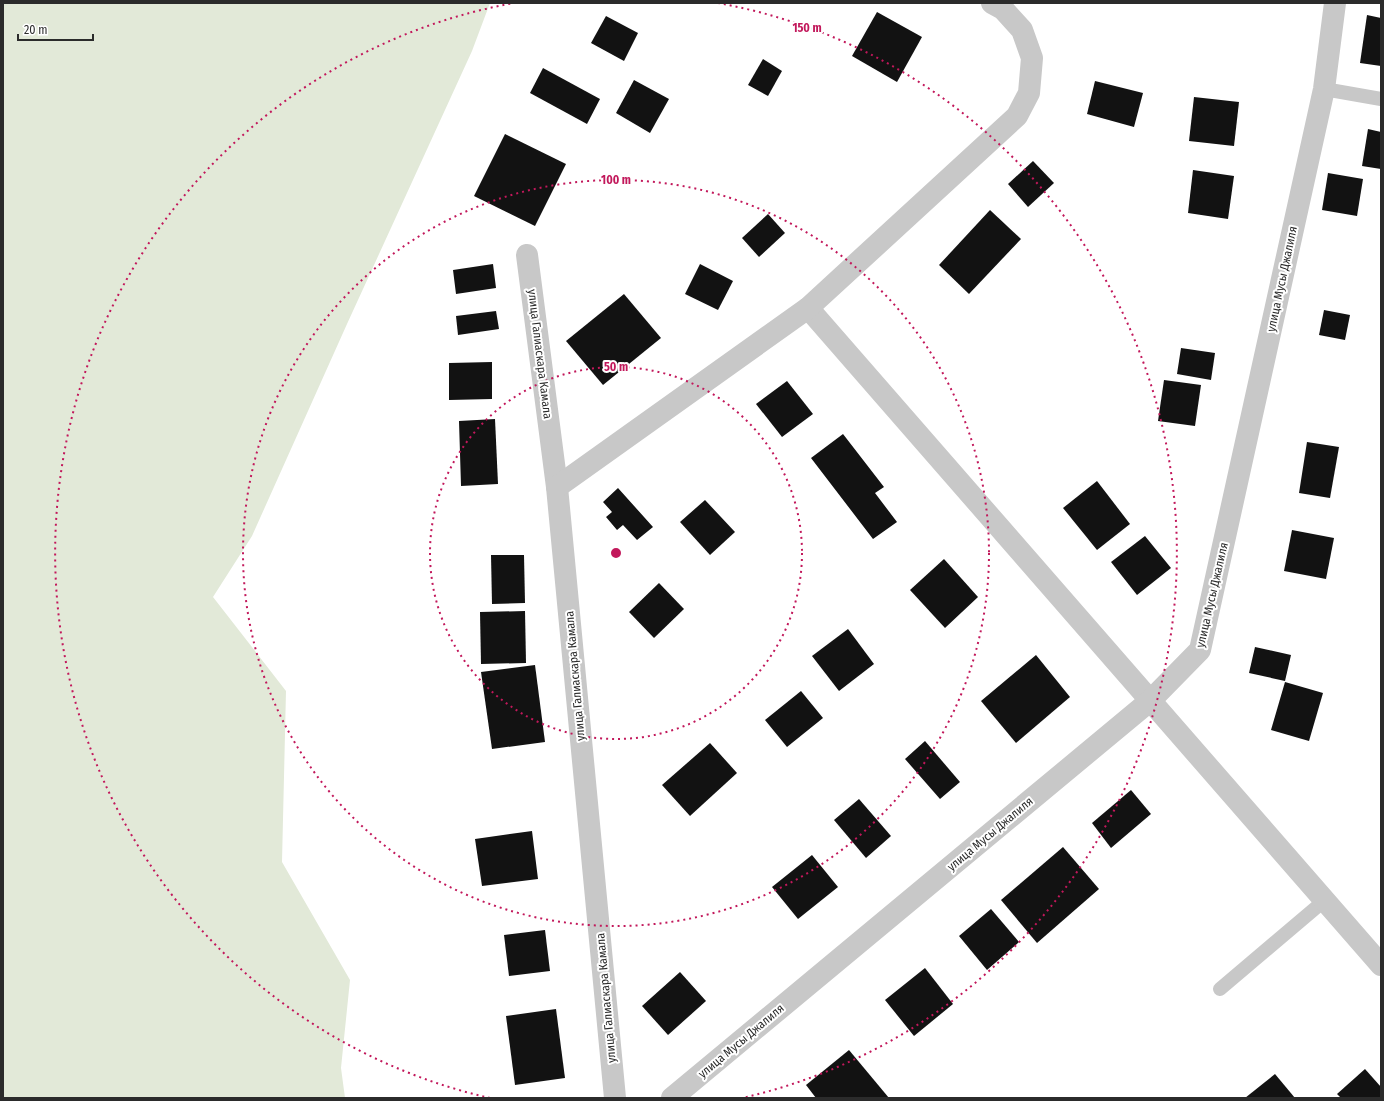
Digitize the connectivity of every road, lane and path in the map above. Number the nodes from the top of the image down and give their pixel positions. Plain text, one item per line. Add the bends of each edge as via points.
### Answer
1 (992, 3) edge
2 (1335, 3) edge
3 (1324, 89) junction
4 (1381, 98) edge
5 (527, 254) dead end
6 (808, 308) junction
7 (556, 487) junction
8 (1151, 700) junction
9 (1325, 900) junction
10 (1381, 965) edge
11 (1220, 989) dead end
12 (615, 1098) edge
13 (672, 1098) edge

1 - 6 street via 1003,9 1022,30 1032,58 1029,92 1017,116
2 - 3 street, улица Мусы Джалиля
3 - 4 lane
3 - 8 street, улица Мусы Джалиля via 1200,650
5 - 7 street, улица Галиаскара Камала
6 - 7 street
6 - 8 street
7 - 12 street, улица Галиаскара Камала
8 - 9 street
8 - 13 street, улица Мусы Джалиля
9 - 10 street
9 - 11 lane

